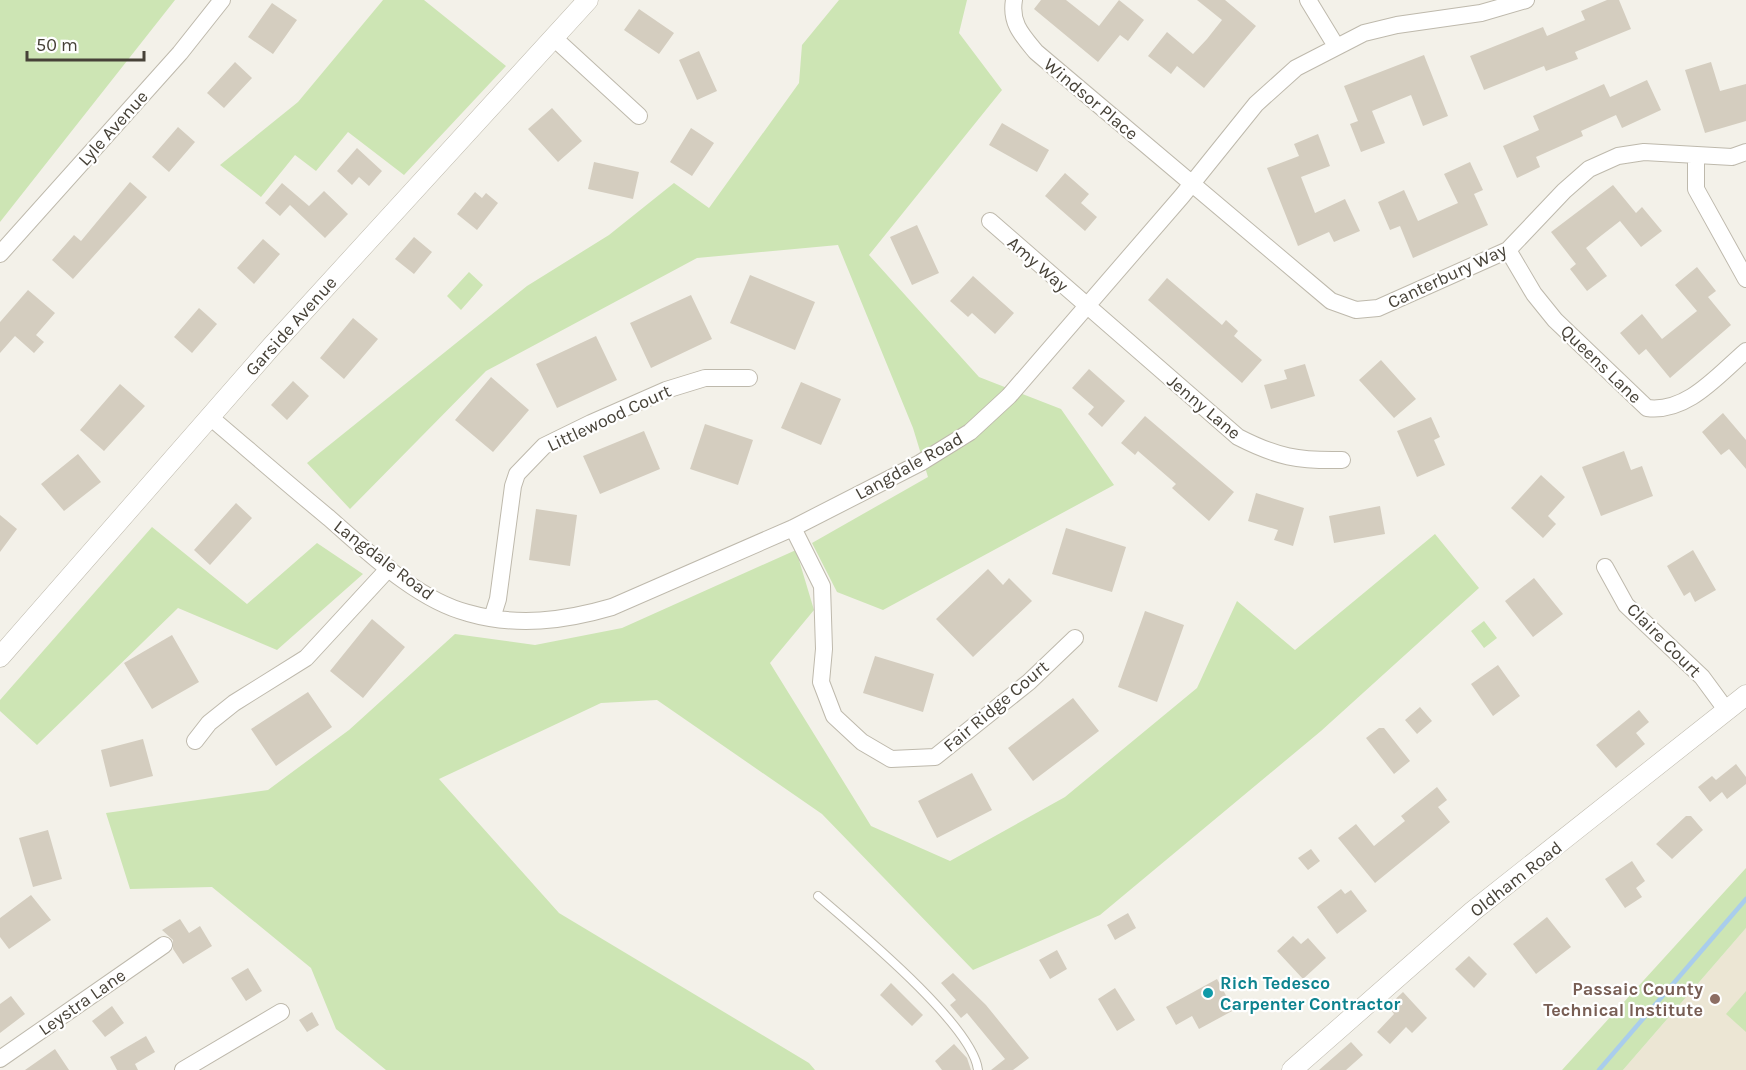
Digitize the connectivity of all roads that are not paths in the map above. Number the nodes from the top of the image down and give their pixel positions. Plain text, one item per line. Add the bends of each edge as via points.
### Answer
1 (222, 0) edge
2 (588, 0) edge
3 (1014, 0) edge
4 (1308, 0) edge
5 (1526, 0) edge
6 (554, 38) junction
7 (1336, 46) junction
8 (639, 116) dead end
9 (1746, 152) edge
10 (1696, 155) junction
11 (1192, 185) junction
12 (990, 221) dead end
13 (1508, 250) junction
14 (0, 254) edge
15 (1746, 279) edge
16 (1087, 307) junction
17 (1746, 351) edge
18 (749, 378) dead end
19 (210, 417) junction
20 (1342, 460) dead end
21 (793, 528) junction
22 (1605, 567) dead end
23 (389, 568) junction
24 (492, 618) junction
25 (1075, 638) dead end
26 (0, 657) edge
27 (1746, 695) edge
28 (1727, 711) junction
29 (195, 741) dead end
30 (818, 896) dead end
31 (164, 945) dead end
32 (280, 1012) dead end
33 (0, 1059) edge
34 (183, 1070) edge
35 (978, 1070) edge
36 (1292, 1070) edge

1 - 14 street, Lyle Avenue via 180,53
2 - 6 street, Garside Avenue
3 - 11 street, Windsor Place via 1016,28 1036,52
4 - 7 street
5 - 7 street, Langdale Road via 1481,13 1397,25 1364,33
6 - 8 street
6 - 19 street, Garside Avenue
7 - 11 street, Langdale Road via 1296,68 1275,85
9 - 10 street, Canterbury Way via 1732,157
10 - 13 street, Canterbury Way via 1644,152 1618,156 1589,169
10 - 15 street via 1696,189
11 - 13 street, Canterbury Way via 1331,301 1356,310 1378,308
11 - 16 street, Langdale Road
12 - 16 street, Amy Way
13 - 17 street, Queens Lane via 1534,294 1556,321 1647,408 1663,410 1686,402
16 - 20 street, Jenny Lane via 1238,437 1271,453 1302,461
16 - 21 street, Langdale Road via 1009,396 970,432 920,463
18 - 24 street, Littlewood Court via 705,378 666,390 544,446 518,474 513,486
19 - 23 street, Langdale Road
19 - 26 street, Garside Avenue
21 - 24 street, Langdale Road via 662,586 587,614 537,622
21 - 25 street, Fair Ridge Court via 822,586 821,682 834,716 862,742 891,759 935,757 1029,682
22 - 28 street, Claire Court via 1626,605 1702,677
23 - 24 street, Langdale Road via 446,606
23 - 29 street via 306,658 234,703 209,723
27 - 28 street, Oldham Road
28 - 36 street, Oldham Road via 1473,911
30 - 35 lane via 891,960 938,1008 973,1052
31 - 33 street, Leystra Lane
32 - 34 street

